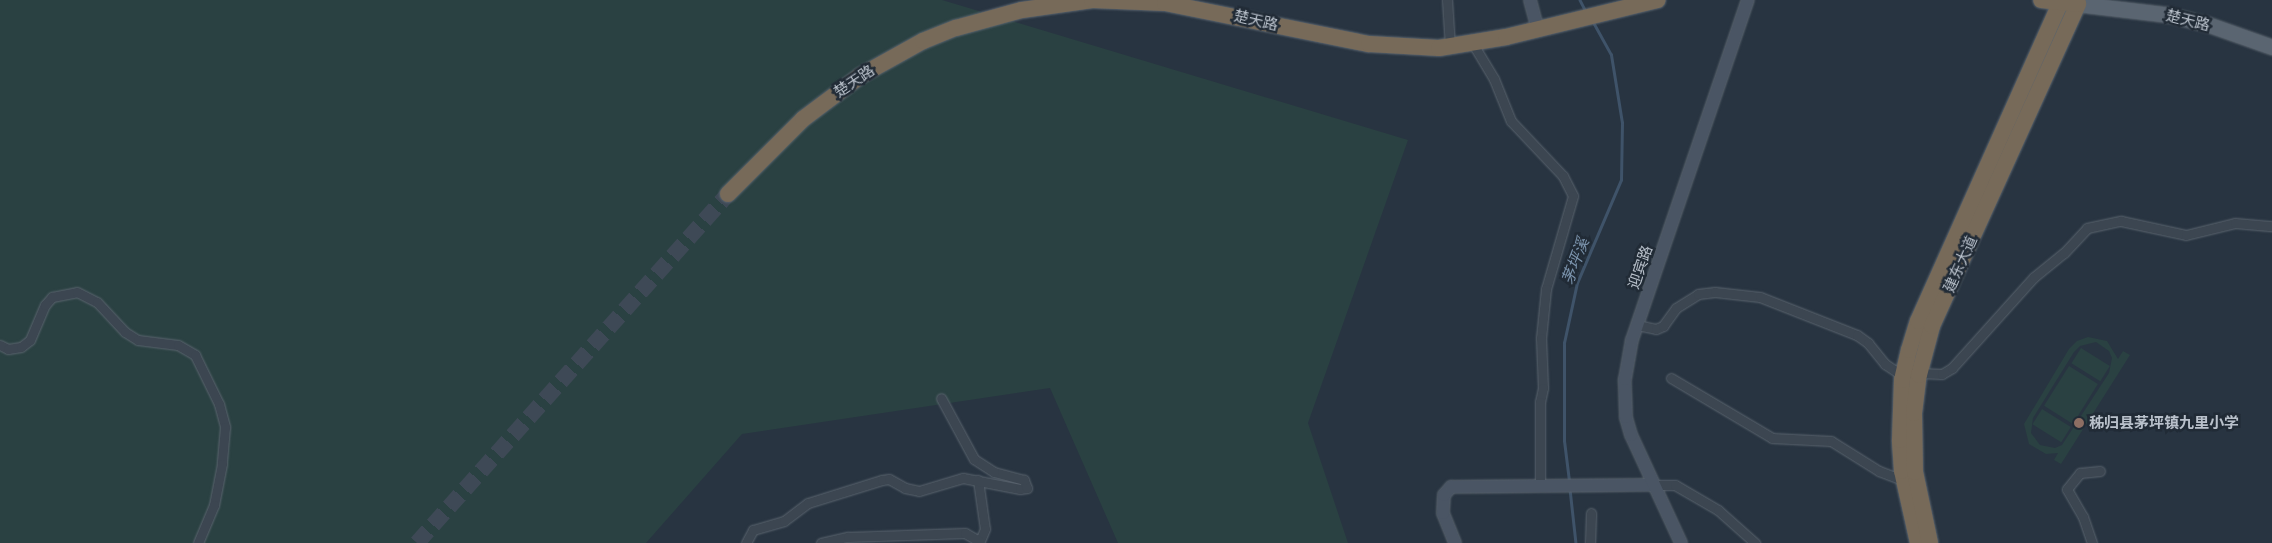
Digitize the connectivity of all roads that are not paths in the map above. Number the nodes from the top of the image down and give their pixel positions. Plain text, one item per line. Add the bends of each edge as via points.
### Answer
1 (1092, 0) edge
2 (1447, 0) edge
3 (1530, 0) edge
4 (1658, 0) edge
5 (1748, 0) edge
6 (2041, 0) edge
7 (2061, 1) edge
8 (2079, 2) edge
9 (1538, 29) junction
10 (1473, 44) junction
11 (1450, 46) junction
12 (2272, 47) edge
13 (728, 194) tunnel mouth
14 (2272, 226) edge
15 (1637, 325) junction
16 (0, 345) edge
17 (1911, 374) junction
18 (1671, 378) dead end
19 (941, 398) dead end
20 (2100, 471) dead end
21 (978, 480) junction
22 (1910, 482) junction
23 (1545, 485) junction
24 (1652, 485) junction
25 (1591, 513) dead end
26 (979, 542) edge
27 (198, 543) edge
28 (746, 543) edge
29 (821, 543) edge
30 (1455, 543) edge
31 (1590, 543) edge
32 (1680, 543) edge
33 (1755, 543) edge
34 (1918, 543) edge
35 (1930, 543) edge
36 (2092, 543) edge

1 - 11 highway, 楚天路 via 1201,8 1369,44 1404,48
1 - 13 highway, 楚天路 via 988,18 940,34 890,58 802,119
2 - 11 street
3 - 9 main road
4 - 9 highway, 楚天路
5 - 15 main road, 迎宾路
6 - 7 highway, 楚天路
7 - 8 highway, 楚天路
7 - 17 highway, 建东大道 via 1918,321
8 - 12 main road, 楚天路 via 2170,15
8 - 17 highway, 建东大道
9 - 10 highway, 楚天路
10 - 11 highway, 楚天路
10 - 23 street via 1494,79 1511,121 1563,176 1573,196 1546,289 1541,338 1543,388 1540,402
14 - 17 street via 2235,223 2186,235 2121,221 2087,228 2064,253 2034,277 1952,368 1942,374
15 - 17 street via 1656,329 1663,326 1676,308 1698,294 1715,292 1760,297 1856,335 1868,343 1885,364
15 - 24 main road, 迎宾路 via 1628,359 1624,398 1631,435
16 - 27 street via 8,349 21,347 30,340 45,305 52,297 77,292 97,302 124,332 153,343 178,345 194,355 219,404 225,427 214,505
17 - 22 highway, 建东大道 via 1899,410
18 - 22 street via 1772,438 1831,441 1879,471
19 - 21 street via 974,459 994,472 1024,480 1028,486 1020,489
20 - 36 street via 2080,473 2067,489 2083,517
21 - 26 street via 984,529
21 - 28 street via 963,478 919,491 889,479 882,480 808,504 784,521 753,530
22 - 34 highway, 建东大道
22 - 35 highway, 建东大道
23 - 24 main road
23 - 30 main road via 1448,489 1444,495 1443,513
24 - 32 main road, 迎宾路
24 - 33 street via 1675,485 1718,510
25 - 31 street
26 - 29 street via 966,533 848,537

